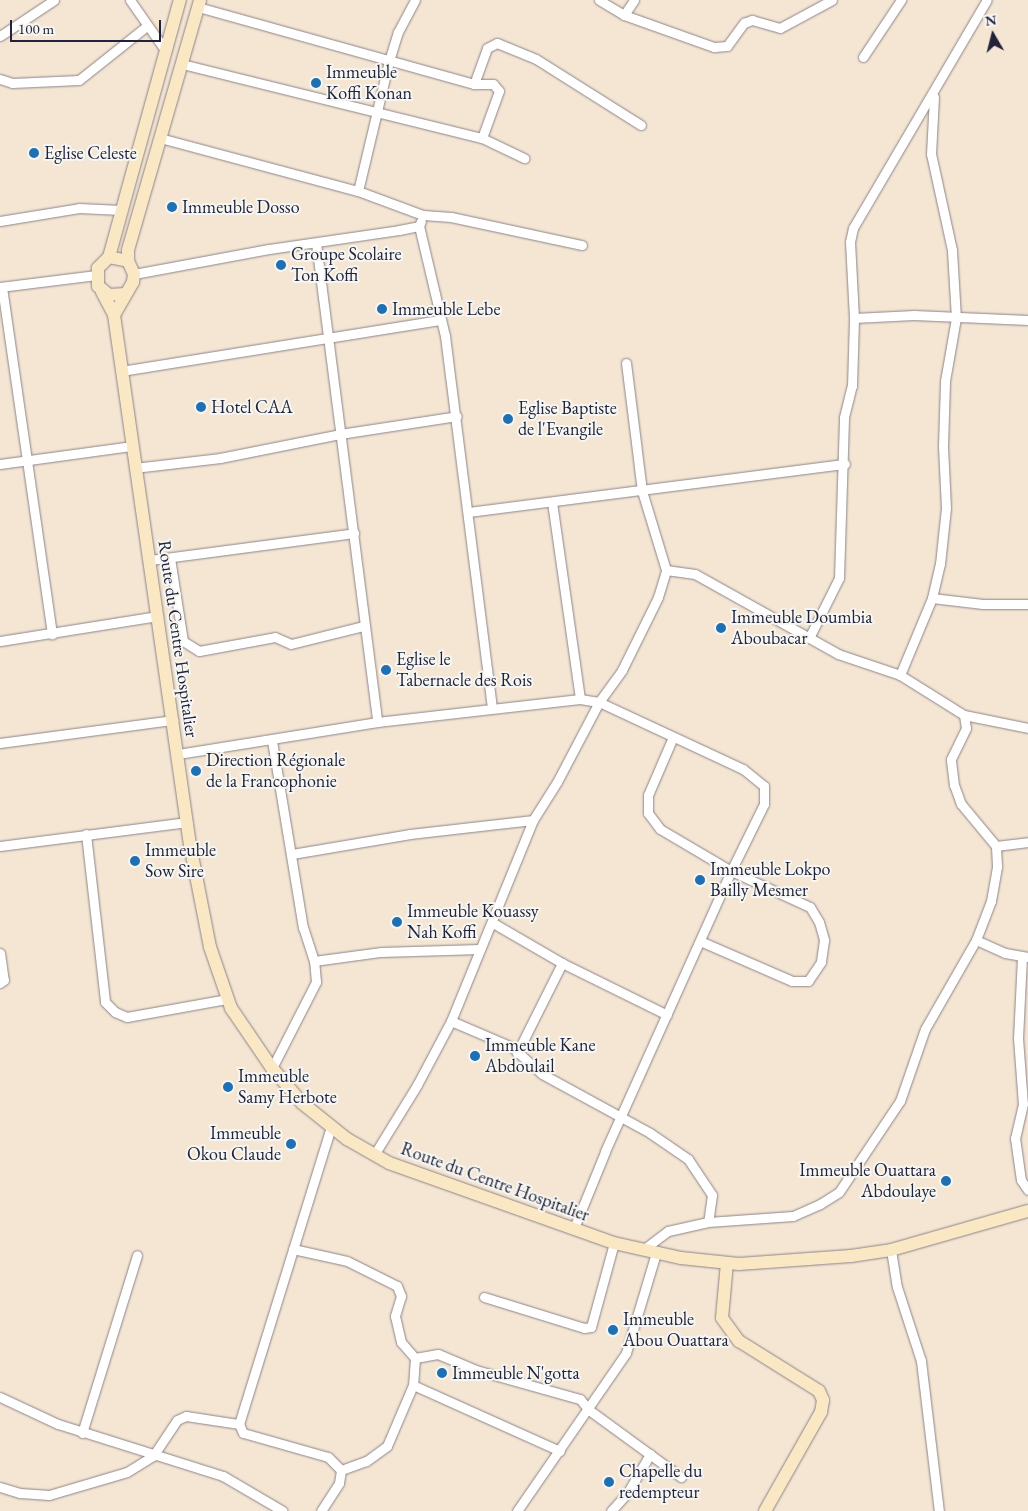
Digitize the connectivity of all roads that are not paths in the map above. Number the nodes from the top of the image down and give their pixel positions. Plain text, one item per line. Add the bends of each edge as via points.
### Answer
1 (54, 0) edge
2 (130, 0) edge
3 (180, 0) edge
4 (415, 0) edge
5 (599, 0) edge
6 (634, 0) edge
7 (832, 0) edge
8 (901, 0) edge
9 (987, 0) edge
10 (199, 3) edge
11 (624, 15) junction
12 (147, 26) junction
13 (0, 36) edge
14 (166, 50) junction
15 (863, 57) dead end
16 (389, 61) junction
17 (182, 64) junction
18 (0, 79) edge
19 (474, 84) junction
20 (935, 91) junction
21 (379, 113) junction
22 (641, 125) dead end
23 (160, 138) junction
24 (482, 138) junction
25 (524, 158) dead end
26 (358, 191) junction
27 (121, 210) junction
28 (423, 215) junction
29 (0, 221) edge
30 (419, 226) junction
31 (316, 243) junction
32 (582, 245) dead end
33 (109, 257) junction
34 (128, 261) junction
35 (134, 274) junction
36 (96, 275) junction
37 (1, 287) edge
38 (102, 292) junction
39 (125, 294) junction
40 (114, 315) junction
41 (854, 318) junction
42 (956, 318) junction
43 (440, 320) junction
44 (1028, 320) edge
45 (326, 338) junction
46 (626, 363) dead end
47 (121, 371) junction
48 (457, 416) junction
49 (340, 434) junction
50 (131, 446) junction
51 (28, 461) junction
52 (0, 464) edge
53 (845, 464) junction
54 (134, 468) junction
55 (642, 491) junction
56 (552, 502) junction
57 (469, 512) junction
58 (354, 533) junction
59 (170, 558) junction
60 (150, 560) junction
61 (666, 570) junction
62 (932, 598) junction
63 (1028, 604) edge
64 (158, 616) junction
65 (364, 626) junction
66 (52, 634) junction
67 (809, 638) junction
68 (0, 641) edge
69 (900, 675) junction
70 (580, 699) junction
71 (599, 702) junction
72 (492, 708) junction
73 (964, 715) junction
74 (173, 720) junction
75 (378, 722) junction
76 (1028, 728) edge
77 (673, 737) junction
78 (272, 740) junction
79 (0, 743) edge
80 (178, 754) junction
81 (533, 820) junction
82 (187, 822) junction
83 (86, 834) junction
84 (1028, 842) edge
85 (0, 846) edge
86 (996, 846) junction
87 (292, 854) junction
88 (731, 871) junction
89 (493, 923) junction
90 (700, 940) junction
91 (976, 940) junction
92 (480, 949) junction
93 (0, 953) edge
94 (1025, 957) edge
95 (314, 961) junction
96 (562, 963) junction
97 (0, 983) edge
98 (227, 999) junction
99 (667, 1015) junction
100 (451, 1021) junction
101 (517, 1053) junction
102 (272, 1068) junction
103 (621, 1117) junction
104 (331, 1127) junction
105 (374, 1155) junction
106 (1028, 1190) edge
107 (1028, 1210) edge
108 (708, 1222) junction
109 (574, 1228) junction
110 (614, 1243) junction
111 (293, 1249) junction
112 (891, 1250) junction
113 (650, 1251) junction
114 (137, 1254) dead end
115 (727, 1263) junction
116 (484, 1297) dead end
117 (415, 1358) junction
118 (414, 1385) junction
119 (0, 1398) edge
120 (589, 1410) junction
121 (239, 1424) junction
122 (82, 1433) junction
123 (560, 1452) junction
124 (650, 1454) junction
125 (154, 1456) junction
126 (341, 1470) junction
127 (681, 1477) dead end
128 (0, 1487) edge
129 (283, 1511) edge
130 (321, 1511) edge
131 (517, 1511) edge
132 (611, 1511) edge
133 (765, 1511) edge
134 (939, 1511) edge

1 - 13 street
2 - 12 street
3 - 14 street
4 - 16 street via 398,32
5 - 11 street
6 - 11 street
7 - 11 street via 780,28 752,20 744,23 727,46 709,45
8 - 15 street
9 - 20 street
10 - 16 street
10 - 17 street
12 - 14 street
12 - 18 street via 79,80 12,83
14 - 27 street
16 - 19 street
16 - 21 street
17 - 21 street
17 - 23 street
19 - 22 street via 487,48 497,43 536,59
19 - 24 street via 493,84 499,91
20 - 41 street via 853,228 850,242
20 - 42 street via 931,154 952,250
21 - 24 street
21 - 26 street
23 - 26 street
23 - 34 street via 128,250
24 - 25 street
26 - 28 street
27 - 29 street via 78,208
27 - 33 street
28 - 30 street
28 - 32 street
30 - 31 street
30 - 43 street
31 - 35 street
31 - 45 street
33 - 34 street
33 - 36 street
34 - 35 street
35 - 39 street
36 - 37 street
36 - 38 street
37 - 51 street
38 - 39 street
38 - 40 street, Route du Centre Hospitalier
39 - 40 street
40 - 47 street, Route du Centre Hospitalier
41 - 42 street via 914,315
41 - 53 street via 852,386 844,417
42 - 44 street
42 - 62 street via 945,381 943,446 946,508 940,564
43 - 45 street
43 - 48 street
45 - 47 street
45 - 49 street
46 - 55 street
47 - 50 street, Route du Centre Hospitalier
48 - 49 street
48 - 57 street
49 - 54 street via 220,458
49 - 58 street
50 - 51 street
50 - 54 street, Route du Centre Hospitalier
51 - 52 street
51 - 66 street
53 - 55 street
53 - 67 street via 839,578 833,596
54 - 60 street, Route du Centre Hospitalier
55 - 56 street
55 - 61 street
56 - 57 street
56 - 70 street
57 - 72 street
58 - 59 street
58 - 65 street
59 - 60 street
59 - 65 street via 183,641 199,651 275,637 291,644
60 - 64 street, Route du Centre Hospitalier
61 - 67 street via 695,574
61 - 71 street via 658,597 622,670
62 - 63 street via 984,604
62 - 69 street
64 - 66 street
64 - 74 street, Route du Centre Hospitalier
65 - 75 street
66 - 68 street
67 - 69 street via 838,654
69 - 73 street
70 - 71 street
70 - 72 street
71 - 77 street
71 - 81 street
72 - 75 street
73 - 76 street
73 - 86 street via 966,728 951,760 954,785 961,804
74 - 79 street
74 - 80 street, Route du Centre Hospitalier
75 - 78 street
77 - 88 street via 648,795 648,813 660,828
77 - 88 street via 743,769 764,786 764,804
78 - 80 street
78 - 87 street
80 - 82 street, Route du Centre Hospitalier
81 - 87 street via 410,834
81 - 89 street
82 - 83 street
82 - 98 street, Route du Centre Hospitalier via 200,909
83 - 85 street
83 - 98 street via 105,1002 115,1012 127,1017
84 - 86 street
86 - 91 street via 997,866 991,901
87 - 95 street via 303,928
88 - 90 street
88 - 90 street via 810,907 824,940 821,962 808,981 792,981
89 - 92 street
89 - 96 street
90 - 99 street
91 - 94 street
91 - 108 street via 925,1029 900,1101 839,1192 793,1216
92 - 95 street via 381,952
92 - 100 street
93 - 97 street via 4,980
94 - 106 street via 1018,1038 1023,1104 1015,1138 1021,1180
95 - 102 street via 316,982
96 - 99 street
96 - 101 street
98 - 102 street, Route du Centre Hospitalier
99 - 103 street
100 - 101 street via 512,1047
100 - 105 street
101 - 103 street via 542,1074
102 - 104 street, Route du Centre Hospitalier via 302,1103
103 - 108 street via 688,1159 712,1195
103 - 109 street
104 - 105 street, Route du Centre Hospitalier
104 - 111 street
105 - 109 street, Route du Centre Hospitalier via 441,1184
107 - 112 street, Route du Centre Hospitalier
108 - 113 street via 668,1231
109 - 110 street, Route du Centre Hospitalier
110 - 113 street, Route du Centre Hospitalier
110 - 116 street via 591,1327 584,1328
111 - 117 street via 347,1261 397,1286 401,1296 395,1316 401,1342
111 - 121 street
112 - 115 street, Route du Centre Hospitalier via 783,1263
112 - 134 street via 897,1287 921,1361
113 - 115 street, Route du Centre Hospitalier
113 - 120 street via 626,1353
114 - 122 street
115 - 133 street via 722,1318 739,1341 819,1391 823,1400 821,1412
117 - 118 street
117 - 120 street via 438,1354 476,1370 580,1399
118 - 123 street
118 - 126 street via 387,1446 366,1461
119 - 122 street
120 - 123 street
120 - 124 street
121 - 125 street via 186,1416 177,1420
121 - 126 street via 244,1433 328,1457
122 - 125 street
123 - 131 street
124 - 127 street
124 - 132 street via 628,1492
125 - 128 street via 127,1472 49,1495 20,1493
125 - 129 street via 223,1476
126 - 130 street via 339,1483

